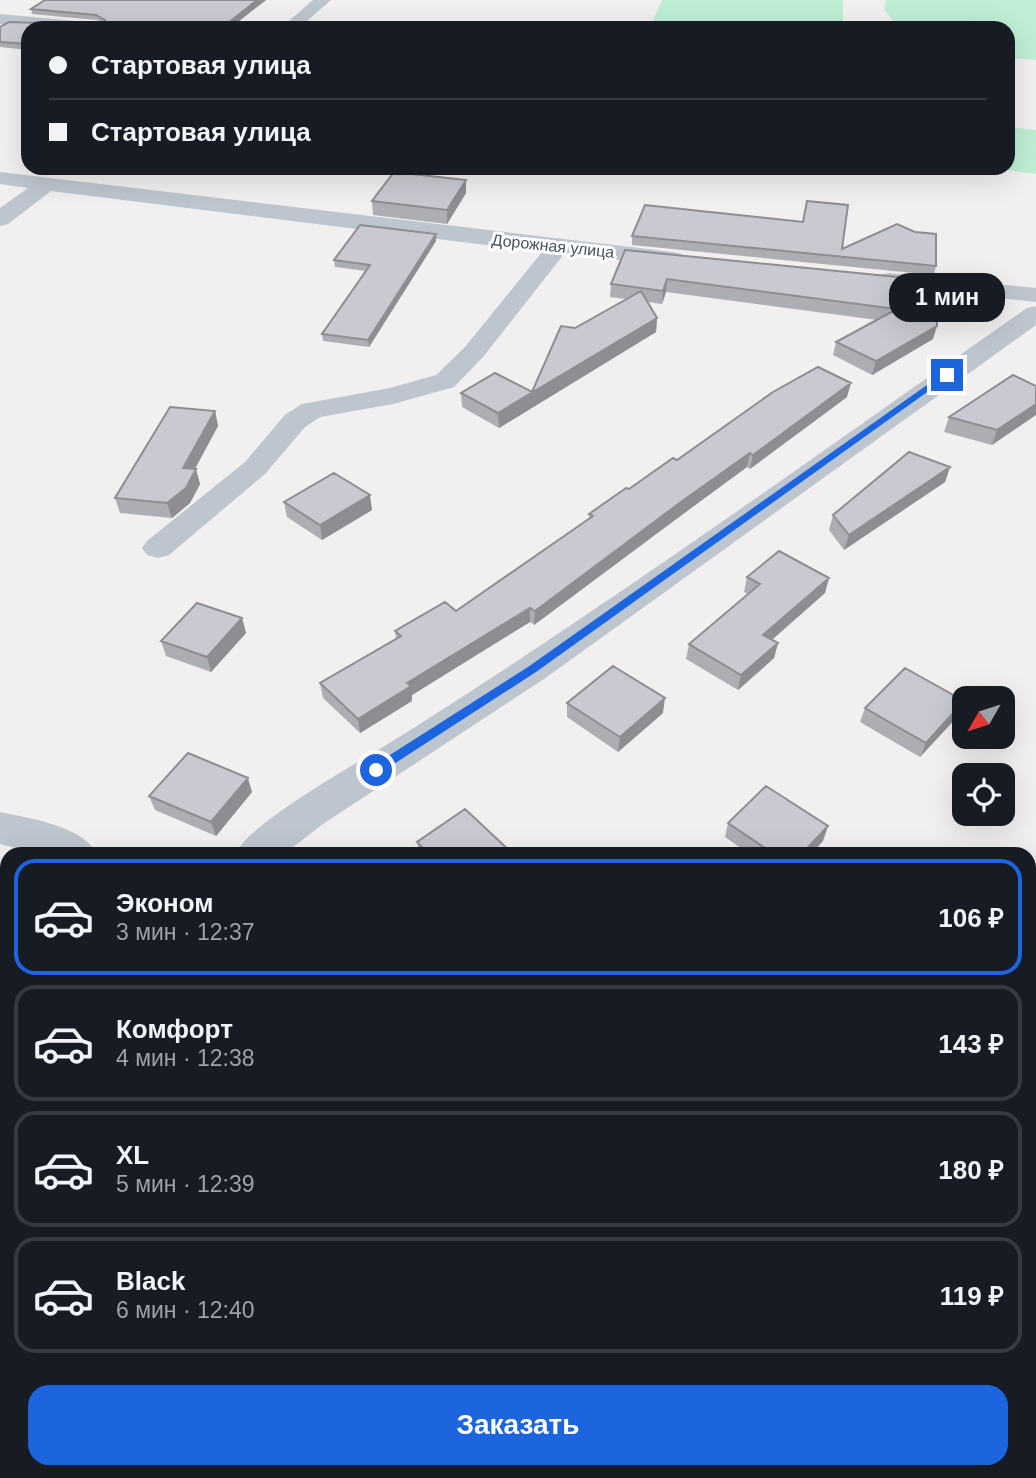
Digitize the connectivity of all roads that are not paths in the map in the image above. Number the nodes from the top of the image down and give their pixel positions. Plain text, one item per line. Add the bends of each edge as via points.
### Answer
1 (323, 0) edge
2 (0, 19) edge
3 (22, 21) edge
4 (298, 21) edge
5 (95, 175) edge
6 (0, 178) edge
7 (46, 184) junction
8 (72, 187) junction
9 (0, 219) edge
10 (558, 247) junction
11 (694, 261) edge
12 (872, 279) edge
13 (1036, 295) edge
14 (1036, 313) edge
15 (158, 548) dead end
16 (0, 828) edge
17 (62, 847) edge
18 (264, 847) edge

1 - 4 street
2 - 3 street
5 - 8 street
6 - 7 street, Дорожная улица
7 - 8 street, Дорожная улица
7 - 9 street
8 - 10 street, Дорожная улица
10 - 11 street, Дорожная улица
10 - 15 street via 445,381 393,397 312,410 295,421 255,468
12 - 13 street
14 - 18 street via 532,670 309,813
16 - 17 street

